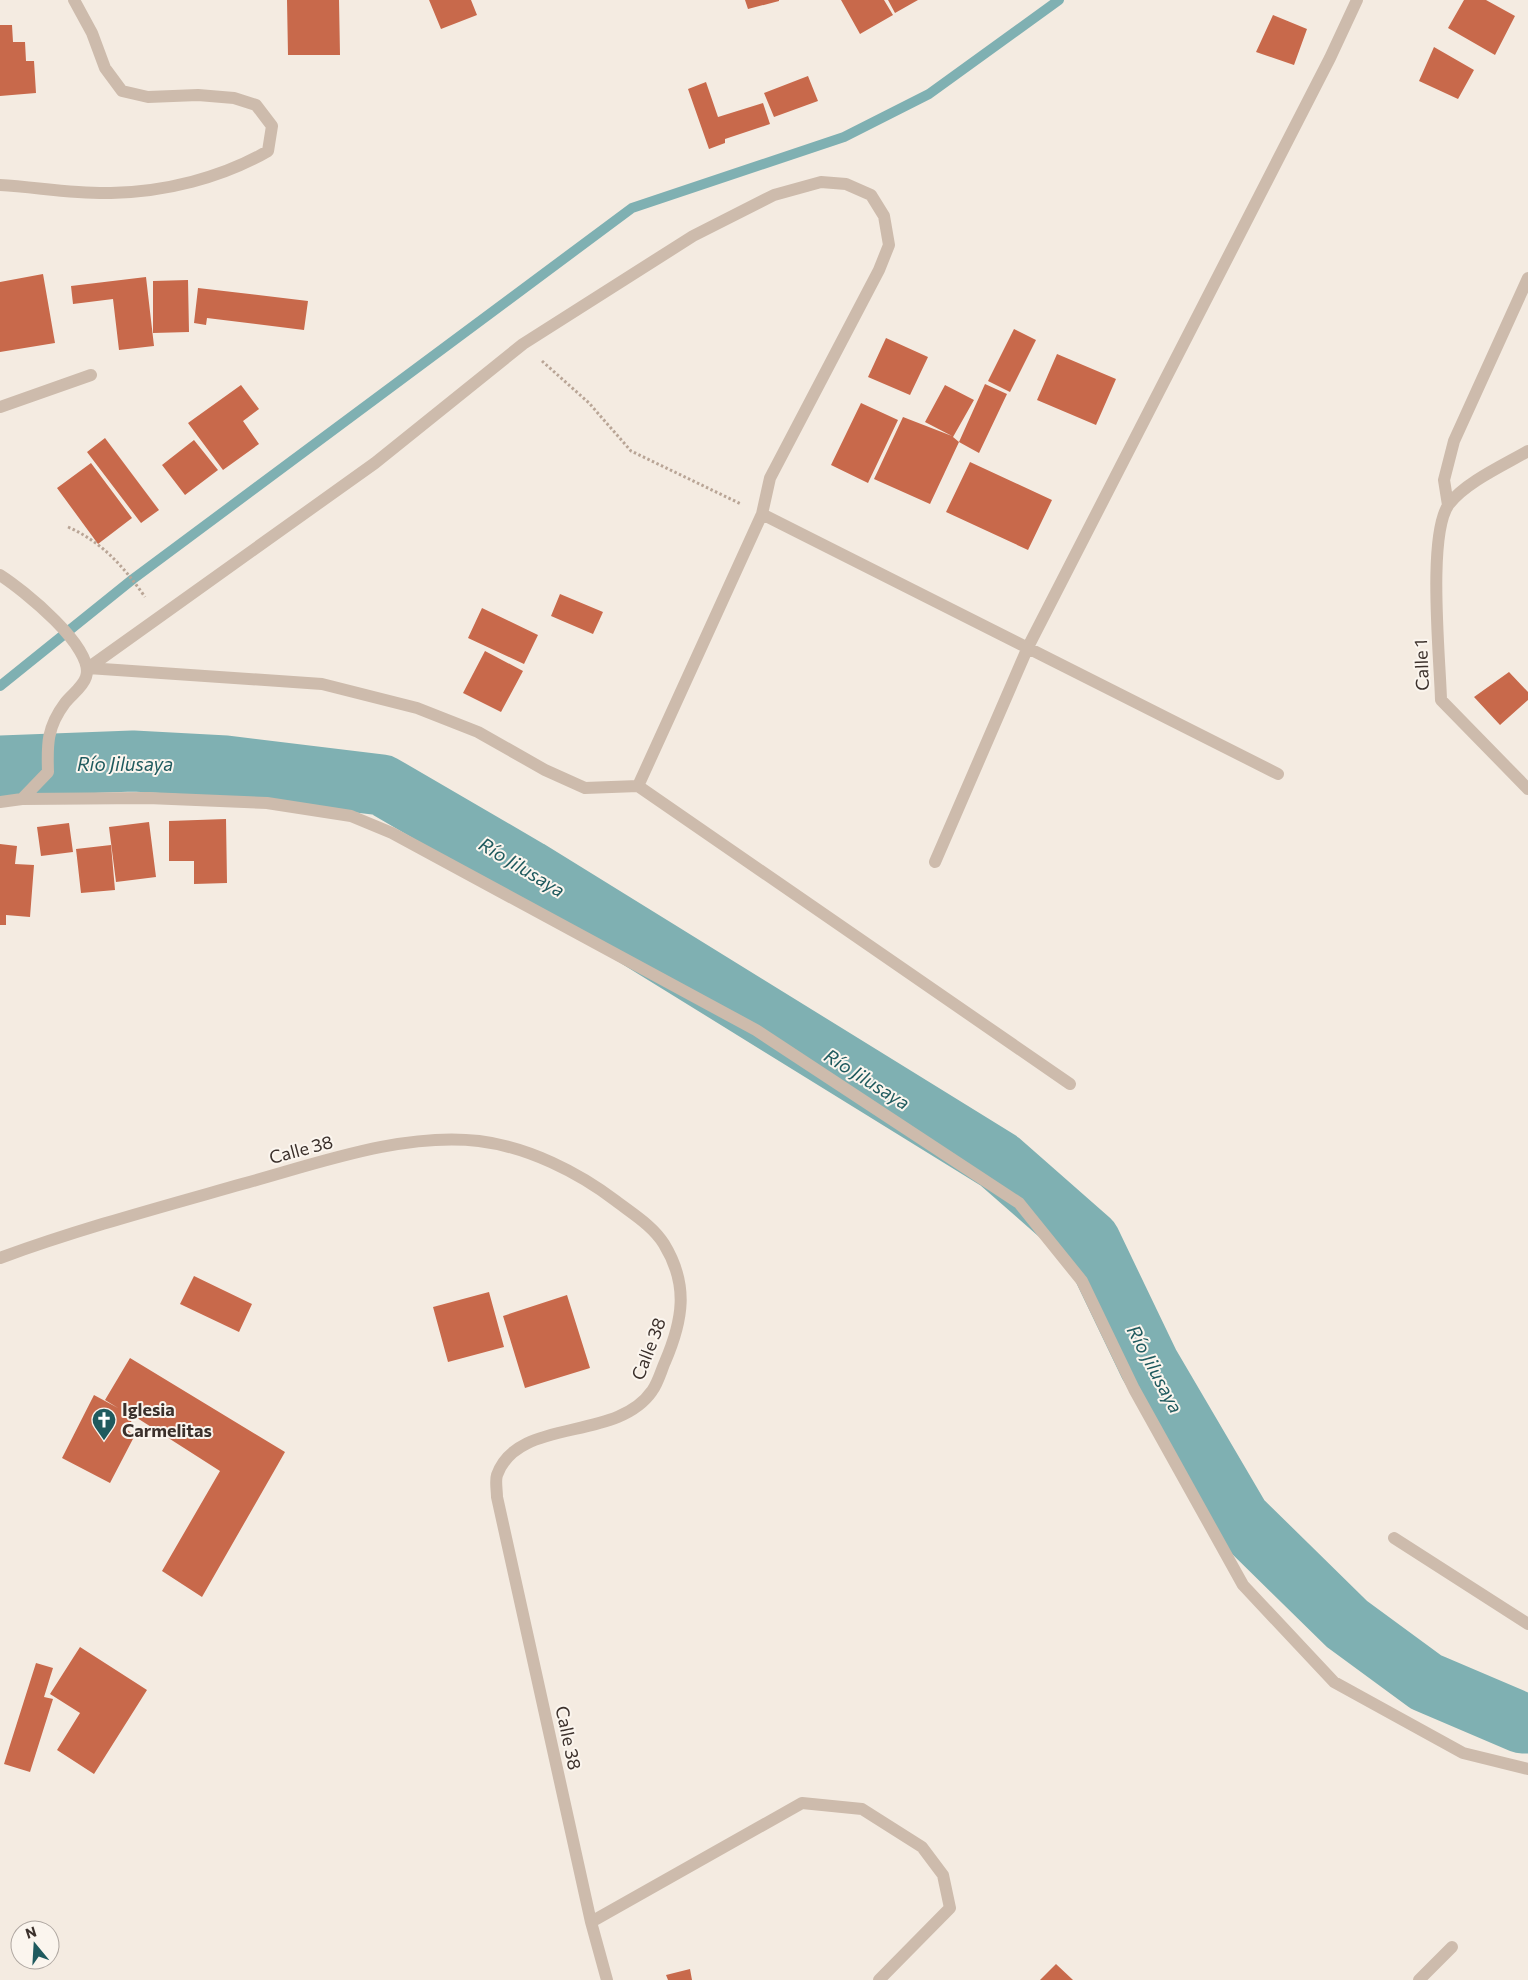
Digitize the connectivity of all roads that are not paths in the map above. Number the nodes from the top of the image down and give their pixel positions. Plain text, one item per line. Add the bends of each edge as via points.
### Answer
1 (74, 0) edge
2 (1357, 0) edge
3 (0, 185) edge
4 (1528, 278) edge
5 (91, 375) dead end
6 (0, 407) edge
7 (1528, 451) edge
8 (1448, 505) junction
9 (762, 514) junction
10 (0, 575) edge
11 (1028, 647) junction
12 (88, 668) junction
13 (1278, 774) dead end
14 (638, 786) junction
15 (1528, 789) edge
16 (22, 799) junction
17 (0, 802) edge
18 (936, 862) dead end
19 (1070, 1084) dead end
20 (0, 1258) edge
21 (1394, 1538) dead end
22 (1528, 1624) edge
23 (1528, 1769) edge
24 (591, 1922) junction
25 (1452, 1946) dead end
26 (607, 1980) edge
27 (879, 1980) edge
28 (1420, 1980) edge

1 - 3 street via 92,33 105,68 122,91 148,97 198,95 234,98 256,105 272,126 268,150 252,160 210,176 168,187 110,193
2 - 11 street
4 - 8 street via 1454,441 1444,480
5 - 6 street
7 - 8 street via 1461,491
8 - 15 street, Calle 1 via 1442,520 1436,560 1441,700
9 - 11 street
9 - 12 street via 770,478 889,245 884,216 871,195 846,184 821,182 774,195 693,236 523,344 374,463
9 - 14 street
10 - 12 street via 56,619
11 - 13 street
11 - 18 street
12 - 14 street via 322,684 417,708 469,728 585,788
12 - 16 street via 86,678 52,722 47,739 48,772
14 - 19 street
16 - 17 street
16 - 23 street via 148,798 267,803 351,816 392,833 756,1030 1020,1203 1082,1280 1134,1389 1243,1584 1334,1682 1464,1753
20 - 24 street, Calle 38 via 88,1228 330,1160 405,1144 443,1140 480,1141 517,1149 559,1166 604,1192 658,1234 672,1257 681,1287 680,1323 652,1392 630,1412 594,1427 526,1443 509,1456 496,1477 497,1497
21 - 22 street
24 - 26 street, Calle 38
24 - 27 street via 802,1803 862,1809 922,1847 942,1875 950,1908
25 - 28 street

